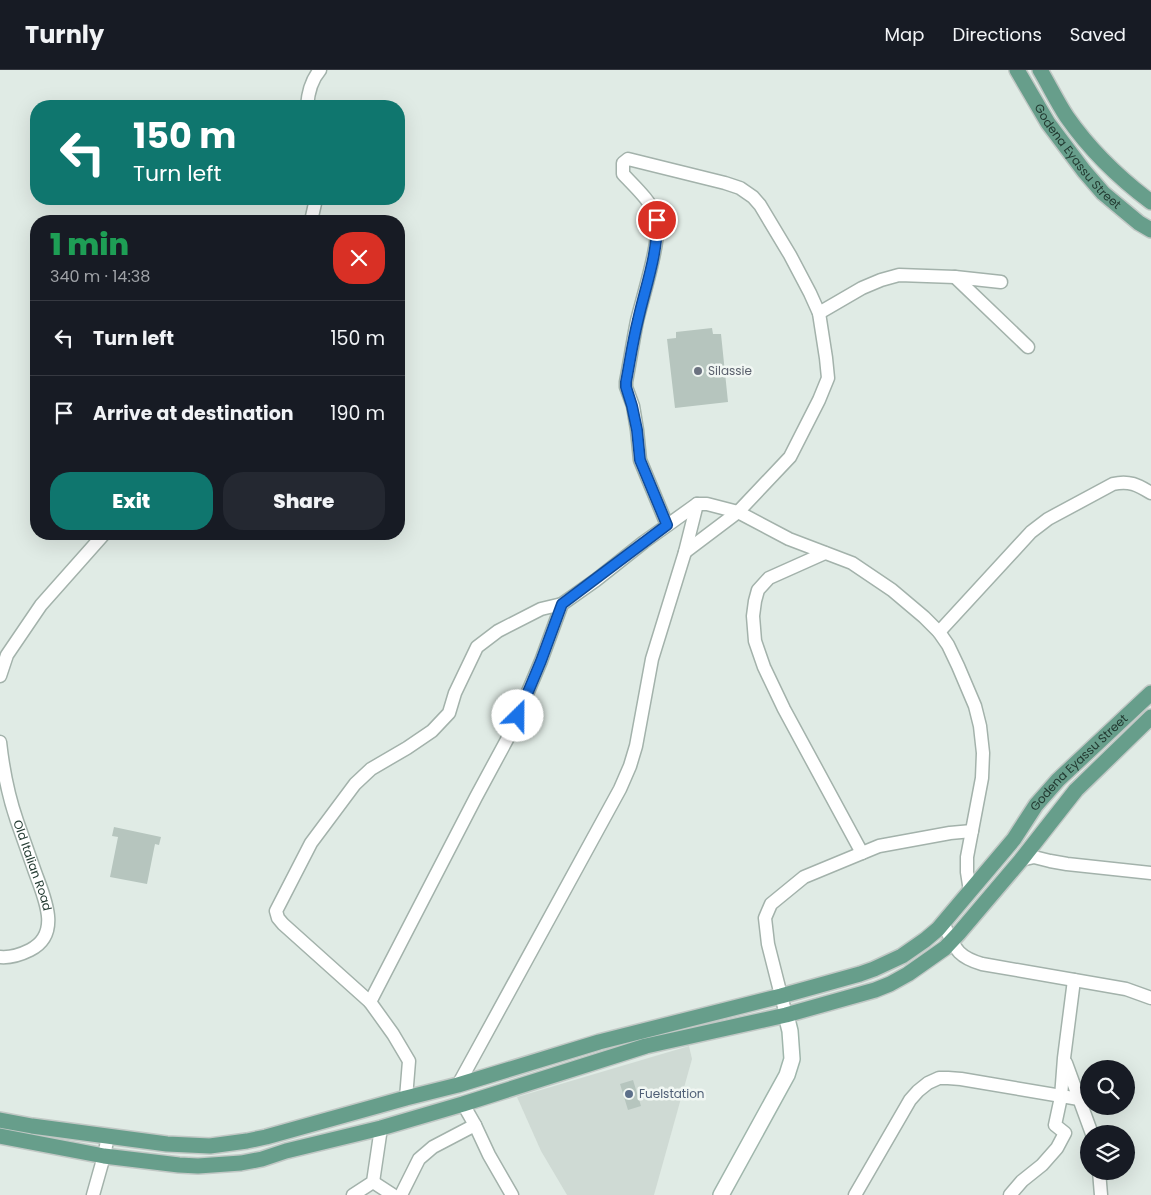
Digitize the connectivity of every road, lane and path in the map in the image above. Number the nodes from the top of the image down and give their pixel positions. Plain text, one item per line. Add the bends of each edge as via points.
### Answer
1 (320, 70) edge
2 (1018, 70) edge
3 (1040, 70) edge
4 (308, 100) edge
5 (1151, 202) edge
6 (1151, 230) edge
7 (955, 278) junction
8 (1001, 282) dead end
9 (819, 313) junction
10 (1028, 347) dead end
11 (1151, 494) edge
12 (697, 504) junction
13 (738, 512) junction
14 (667, 525) junction
15 (99, 540) edge
16 (685, 552) junction
17 (826, 553) junction
18 (562, 604) junction
19 (939, 632) junction
20 (0, 676) edge
21 (1151, 693) edge
22 (1151, 717) edge
23 (0, 742) edge
24 (972, 832) junction
25 (862, 853) junction
26 (1021, 860) junction
27 (1151, 874) edge
28 (970, 892) junction
29 (943, 923) junction
30 (952, 941) junction
31 (0, 957) edge
32 (1074, 980) junction
33 (781, 996) junction
34 (1151, 998) edge
35 (370, 1002) junction
36 (786, 1015) junction
37 (642, 1031) junction
38 (599, 1042) junction
39 (646, 1046) junction
40 (1064, 1058) junction
41 (604, 1059) junction
42 (458, 1085) junction
43 (1061, 1097) junction
44 (406, 1098) junction
45 (1079, 1099) junction
46 (463, 1104) junction
47 (0, 1120) edge
48 (475, 1125) junction
49 (1089, 1125) edge
50 (381, 1128) junction
51 (0, 1136) edge
52 (108, 1136) junction
53 (104, 1156) junction
54 (1100, 1180) edge
55 (373, 1182) junction
56 (92, 1195) edge
57 (354, 1195) edge
58 (393, 1195) edge
59 (401, 1195) edge
60 (512, 1195) edge
61 (721, 1195) edge
62 (855, 1195) edge
63 (1010, 1195) edge
64 (1101, 1195) edge

1 - 4 street
2 - 6 main road, Godena Eyassu Street via 1048,123 1084,171 1103,193
3 - 5 main road, Godena Eyassu Street via 1067,116 1093,150
7 - 8 street
7 - 9 street via 899,275 862,288
7 - 10 street
9 - 13 street via 828,378 820,400 790,457
9 - 14 street via 790,255 753,197 725,183 631,159 623,163 622,174 649,204 657,220 654,254 637,322 626,387 637,430 640,460
11 - 19 street via 1137,485 1113,484 1048,519 1031,532
12 - 13 street
12 - 14 street
12 - 16 street
13 - 16 street
13 - 17 street via 789,539
14 - 18 street
15 - 20 street via 41,605 7,655
16 - 42 street via 652,659 630,766
17 - 19 street via 852,563 892,590
17 - 25 street via 769,578 758,590 753,616 756,641 764,668 784,709
18 - 35 street via 510,734
18 - 35 street via 541,609 498,631 477,647 449,713 432,731 371,769 355,784 311,844 276,911 283,924
19 - 24 street via 966,683 980,726 984,753
21 - 28 main road, Godena Eyassu Street via 1058,780
22 - 26 main road, Godena Eyassu Street via 1076,790
23 - 31 street, Old Italian Road via 10,798 45,899 48,919 40,944 12,957
24 - 25 street via 879,846
24 - 28 street via 967,857
25 - 33 street via 804,877 771,904 765,918
26 - 27 street via 1034,857
26 - 30 main road, Godena Eyassu Street
28 - 29 main road, Godena Eyassu Street
29 - 30 street
29 - 33 main road, Godena Eyassu Street via 915,947 881,966
30 - 32 street via 962,956 972,961
30 - 36 main road, Godena Eyassu Street via 927,962 890,984
32 - 34 street via 1126,989
32 - 40 street
33 - 36 street
33 - 37 main road, Godena Eyassu Street
35 - 44 street via 409,1061
36 - 39 main road, Godena Eyassu Street
36 - 61 street via 792,1059 787,1075
37 - 38 main road, Godena Eyassu Street
37 - 39 main road
38 - 41 main road
38 - 42 main road, Godena Eyassu Street
39 - 41 main road, Godena Eyassu Street
40 - 43 street
40 - 45 street
41 - 46 main road, Godena Eyassu Street
42 - 44 main road, Godena Eyassu Street
43 - 45 street
43 - 62 street via 961,1079 939,1078 928,1083 910,1100
43 - 63 street via 1055,1125 1066,1133 1042,1165
44 - 52 main road, Godena Eyassu Street via 266,1138 226,1144 192,1146
45 - 49 street
46 - 48 street
46 - 50 main road, Godena Eyassu Street
47 - 52 main road, Godena Eyassu Street
48 - 59 street via 433,1147 420,1159
48 - 60 street
50 - 53 main road, Godena Eyassu Street via 241,1163 198,1166
50 - 55 street
51 - 53 main road, Godena Eyassu Street
52 - 53 street
53 - 56 street
54 - 64 street
55 - 57 street
55 - 58 street

